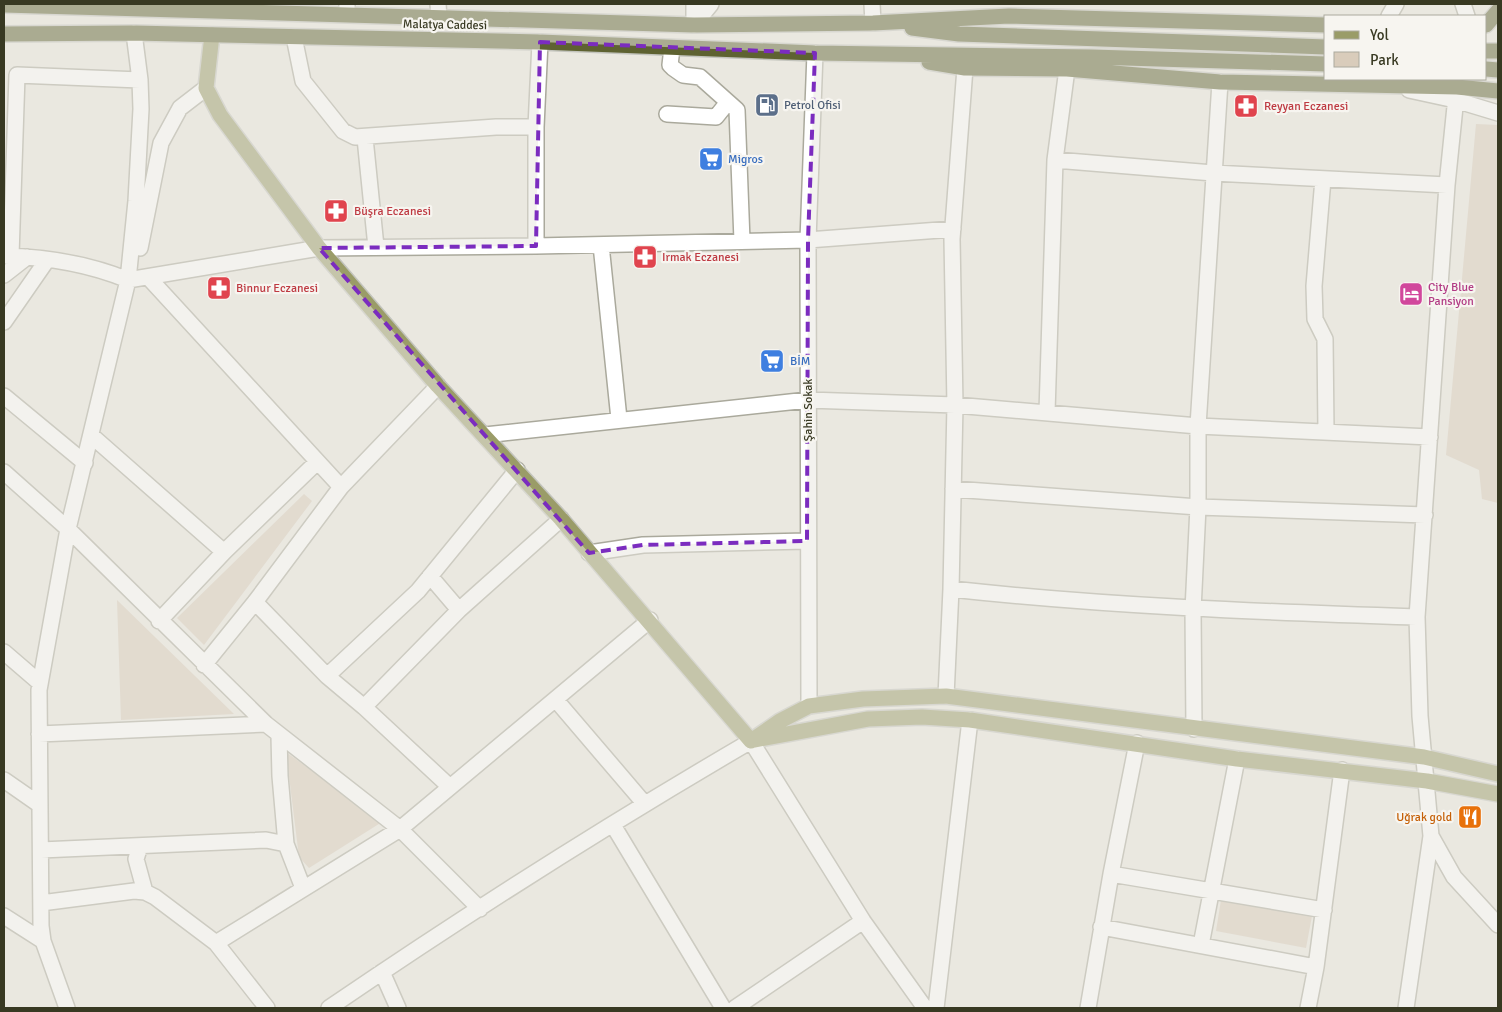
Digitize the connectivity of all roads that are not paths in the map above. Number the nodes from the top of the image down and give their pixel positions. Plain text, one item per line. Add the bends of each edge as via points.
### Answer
1 (694, 4) edge
2 (711, 4) edge
3 (860, 4) edge
4 (1396, 4) edge
5 (4, 5) edge
6 (37, 5) edge
7 (161, 7) edge
8 (230, 8) edge
9 (347, 9) edge
10 (439, 11) edge
11 (1498, 11) edge
12 (873, 14) edge
13 (1390, 15) edge
14 (694, 25) junction
15 (1324, 25) edge
16 (1487, 26) edge
17 (134, 33) junction
18 (4, 34) edge
19 (212, 35) junction
20 (294, 37) junction
21 (540, 42) junction
22 (1324, 46) edge
23 (672, 48) junction
24 (815, 53) junction
25 (886, 54) junction
26 (1324, 64) edge
27 (965, 68) junction
28 (1068, 69) junction
29 (140, 80) junction
30 (1220, 82) junction
31 (206, 88) junction
32 (1498, 90) edge
33 (1456, 94) junction
34 (728, 102) junction
35 (1498, 113) edge
36 (666, 114) dead end
37 (536, 127) junction
38 (365, 138) junction
39 (1055, 160) junction
40 (1212, 173) junction
41 (1323, 179) junction
42 (1447, 185) junction
43 (953, 229) junction
44 (808, 240) junction
45 (742, 241) junction
46 (601, 245) junction
47 (536, 246) junction
48 (376, 247) junction
49 (319, 248) junction
50 (8, 256) edge
51 (27, 257) junction
52 (47, 260) junction
53 (4, 274) edge
54 (148, 277) junction
55 (128, 280) junction
56 (4, 322) edge
57 (438, 386) junction
58 (4, 396) edge
59 (808, 400) junction
60 (955, 405) junction
61 (1047, 412) junction
62 (619, 419) junction
63 (1198, 426) junction
64 (1326, 431) junction
65 (485, 435) junction
66 (92, 436) junction
67 (1430, 437) junction
68 (317, 462) junction
69 (85, 463) junction
70 (517, 470) junction
71 (4, 472) edge
72 (341, 487) junction
73 (953, 489) junction
74 (1198, 507) junction
75 (1425, 515) junction
76 (561, 519) junction
77 (68, 529) junction
78 (807, 541) junction
79 (224, 552) junction
80 (590, 552) junction
81 (430, 576) junction
82 (951, 588) junction
83 (255, 602) junction
84 (459, 610) junction
85 (1193, 610) junction
86 (1417, 617) junction
87 (650, 620) junction
88 (159, 621) junction
89 (4, 652) edge
90 (204, 665) junction
91 (327, 676) junction
92 (40, 683) junction
93 (946, 696) junction
94 (556, 700) junction
95 (809, 706) junction
96 (364, 707) junction
97 (970, 720) junction
98 (266, 724) junction
99 (1194, 730) junction
100 (39, 734) junction
101 (280, 736) junction
102 (750, 741) junction
103 (1137, 743) junction
104 (1424, 757) junction
105 (1237, 759) junction
106 (1342, 770) junction
107 (1498, 774) edge
108 (4, 780) edge
109 (1427, 781) junction
110 (450, 787) junction
111 (1498, 794) edge
112 (644, 803) junction
113 (40, 805) junction
114 (613, 825) junction
115 (400, 829) junction
116 (1431, 836) junction
117 (286, 844) junction
118 (140, 846) junction
119 (41, 850) junction
120 (1111, 874) junction
121 (303, 888) junction
122 (145, 892) junction
123 (1212, 892) junction
124 (41, 903) junction
125 (480, 909) junction
126 (1324, 910) junction
127 (4, 916) edge
128 (863, 922) junction
129 (1498, 925) edge
130 (1101, 927) junction
131 (43, 941) junction
132 (216, 943) junction
133 (1201, 945) junction
134 (1316, 967) junction
135 (382, 972) junction
136 (67, 1008) edge
137 (267, 1008) edge
138 (329, 1008) edge
139 (398, 1008) edge
140 (723, 1008) edge
141 (735, 1008) edge
142 (925, 1008) edge
143 (936, 1008) edge
144 (1088, 1008) edge
145 (1308, 1008) edge
146 (1406, 1008) edge

1 - 14 street
2 - 14 street
3 - 12 street
4 - 13 street
5 - 6 highway, Malatya Caddesi
6 - 7 highway, Malatya Caddesi
7 - 8 highway, Malatya Caddesi
8 - 9 highway, Malatya Caddesi
9 - 10 highway, Malatya Caddesi
10 - 14 highway, Malatya Caddesi
11 - 16 highway
12 - 14 highway, Malatya Caddesi
12 - 15 highway
12 - 22 highway via 959,34
17 - 18 highway, Malatya Caddesi
17 - 19 highway, Malatya Caddesi
17 - 29 street
19 - 20 highway, Malatya Caddesi
19 - 31 main road
20 - 21 highway, Malatya Caddesi
20 - 38 street via 303,81 343,131 355,138
21 - 23 highway, Malatya Caddesi
21 - 37 street
23 - 24 highway, Malatya Caddesi
23 - 34 street via 670,64 673,68 683,75 700,78
24 - 25 highway, Malatya Caddesi
24 - 44 street, Şahin Sokak
25 - 26 highway
25 - 27 highway
27 - 28 highway
27 - 43 street
28 - 30 highway
28 - 39 street
29 - 50 street via 17,75
29 - 55 street via 136,200
30 - 33 highway via 1393,86
30 - 40 street
31 - 49 main road via 220,115
31 - 55 street via 180,108 161,143 140,247
32 - 33 highway
33 - 35 street
33 - 42 street
34 - 36 street via 716,116
34 - 45 street via 737,110
37 - 38 street via 496,127
37 - 47 street
38 - 48 street
39 - 40 street
39 - 61 street
40 - 41 street
40 - 63 street
41 - 42 street
41 - 64 street via 1314,286 1315,319 1325,339
42 - 67 street
43 - 44 street
43 - 60 street
44 - 45 street
44 - 59 street, Şahin Sokak
45 - 46 street
46 - 47 street
46 - 62 street
47 - 48 street
48 - 49 street
49 - 54 street
49 - 57 main road
50 - 51 street
51 - 52 street
51 - 53 street
52 - 55 street via 100,269
52 - 56 street
54 - 55 street
54 - 68 street
55 - 66 street
57 - 65 main road
57 - 72 street
58 - 69 street
59 - 60 street
59 - 62 street
59 - 78 street, Şahin Sokak
60 - 61 street
60 - 73 street
61 - 63 street
62 - 65 street
63 - 64 street
63 - 74 street
64 - 67 street
65 - 70 main road
66 - 69 street
66 - 79 street
67 - 75 street
68 - 72 street
68 - 79 street
69 - 77 street
70 - 76 main road
70 - 81 street
71 - 77 street
72 - 83 street
73 - 74 street
73 - 82 street
74 - 75 street
74 - 85 street
75 - 86 street
76 - 80 main road
76 - 84 street
77 - 88 street
77 - 92 street
78 - 80 street via 643,545
78 - 95 street, Şahin Sokak
79 - 88 street
80 - 87 main road
81 - 84 street
81 - 91 street
82 - 85 street via 1043,599
82 - 93 street
83 - 90 street
83 - 91 street
84 - 96 street
85 - 86 street
85 - 99 street
86 - 104 street
87 - 94 street
87 - 102 main road
88 - 90 street
89 - 92 street
90 - 98 street
91 - 96 street
92 - 100 street
93 - 95 main road via 863,699
93 - 99 main road
94 - 110 street
94 - 112 street
95 - 102 main road
96 - 110 street
97 - 102 main road via 922,716 868,719
97 - 103 main road
97 - 143 street
98 - 100 street
98 - 101 street
99 - 104 main road
100 - 113 street
101 - 115 street
101 - 117 street
102 - 112 street
102 - 128 street
103 - 105 main road
103 - 120 street
104 - 107 main road
104 - 109 street
105 - 106 main road
105 - 123 street
106 - 109 main road
106 - 126 street
108 - 113 street
109 - 111 main road
109 - 116 street
110 - 115 street
112 - 114 street
113 - 119 street
114 - 125 street
114 - 140 street
115 - 121 street
115 - 125 street
116 - 129 street via 1454,877
116 - 146 street
117 - 118 street via 266,840
117 - 121 street
118 - 119 street
118 - 122 street via 136,859
119 - 124 street
120 - 123 street
120 - 130 street
121 - 132 street
122 - 124 street
122 - 132 street via 176,911
123 - 126 street
123 - 133 street
124 - 131 street
125 - 135 street
126 - 134 street
127 - 131 street
128 - 141 street
128 - 142 street
130 - 133 street
130 - 144 street
131 - 136 street
132 - 137 street
133 - 134 street
134 - 145 street
135 - 138 street
135 - 139 street

